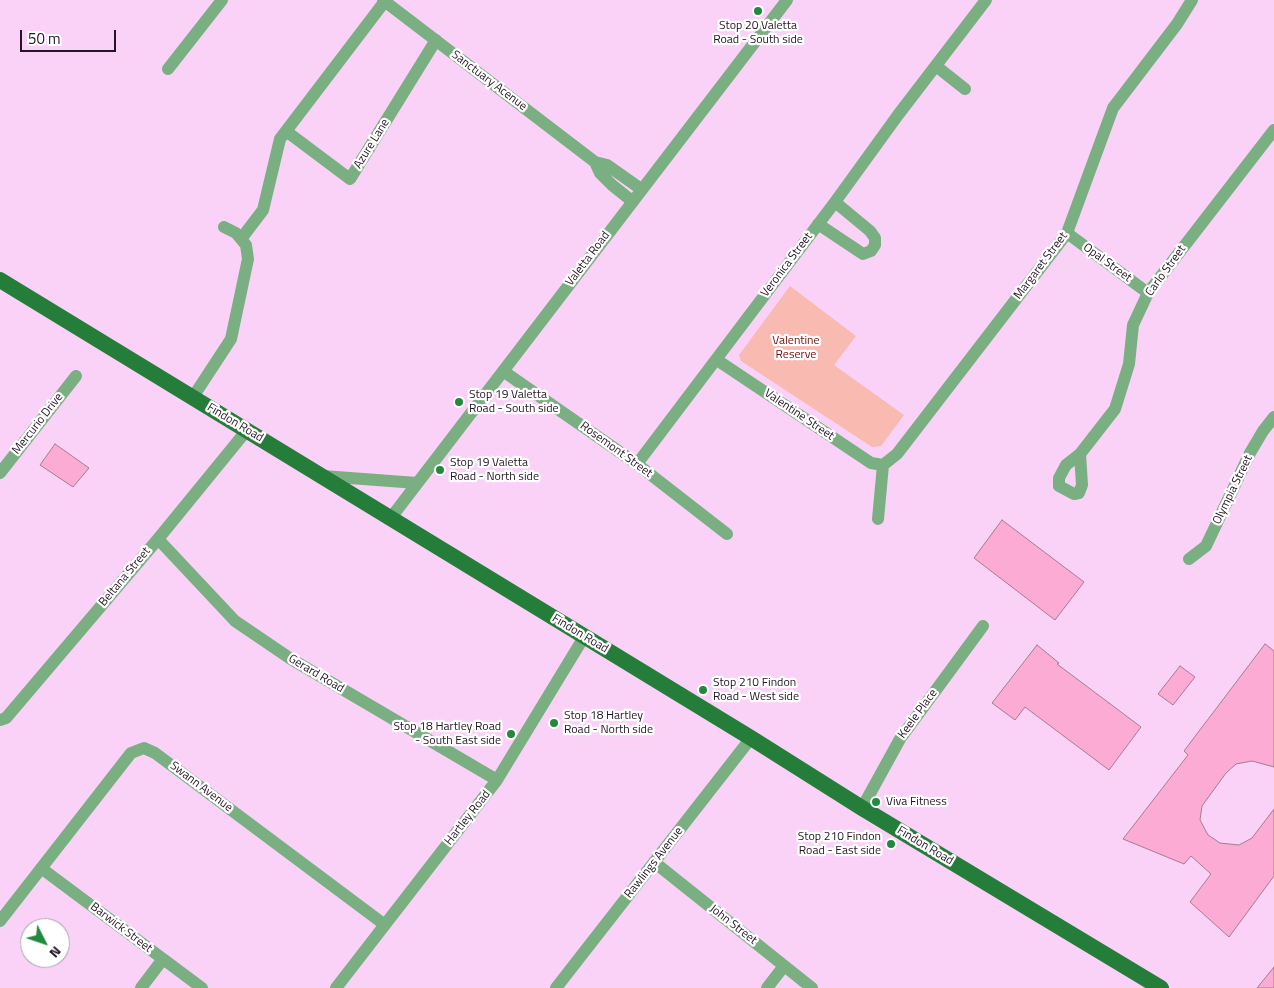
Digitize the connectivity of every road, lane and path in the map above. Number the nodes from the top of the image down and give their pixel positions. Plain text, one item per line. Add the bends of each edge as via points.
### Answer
1 (222, 0) edge
2 (787, 0) edge
3 (986, 0) edge
4 (1192, 0) edge
5 (384, 1) edge
6 (436, 40) junction
7 (936, 66) junction
8 (168, 69) dead end
9 (965, 89) dead end
10 (1274, 130) edge
11 (286, 131) junction
12 (595, 162) junction
13 (641, 190) junction
14 (632, 201) junction
15 (835, 202) junction
16 (818, 224) junction
17 (224, 227) dead end
18 (1067, 233) junction
19 (241, 239) junction
20 (0, 280) edge
21 (1148, 293) junction
22 (717, 360) junction
23 (503, 371) junction
24 (76, 376) dead end
25 (192, 397) junction
26 (1274, 417) edge
27 (247, 430) junction
28 (1080, 454) dead end
29 (637, 464) junction
30 (883, 465) junction
31 (0, 472) edge
32 (320, 476) junction
33 (417, 482) junction
34 (390, 519) junction
35 (878, 519) dead end
36 (727, 534) dead end
37 (158, 539) junction
38 (1188, 559) dead end
39 (983, 626) dead end
40 (584, 637) junction
41 (0, 720) edge
42 (751, 738) junction
43 (497, 780) junction
44 (862, 808) junction
45 (654, 862) junction
46 (40, 868) junction
47 (0, 921) edge
48 (385, 925) junction
49 (163, 959) junction
50 (784, 966) junction
51 (141, 988) edge
52 (202, 988) edge
53 (336, 988) edge
54 (556, 988) edge
55 (767, 988) edge
56 (812, 988) edge
57 (1161, 988) edge

1 - 8 street
2 - 13 street, Valetta Road
3 - 7 street, Veronica Street
4 - 18 street, Margaret Street via 1113,108
5 - 6 street, Sanctuary Acenue
5 - 11 street
6 - 11 street, Azure Lane via 350,179
6 - 12 street, Sanctuary Acenue
7 - 9 street
7 - 15 street, Veronica Street
10 - 21 street, Carlo Street
11 - 19 street via 280,139 263,210
12 - 13 street, Sanctuary Acenue via 607,165
12 - 14 street, Sanctuary Acenue via 612,185
13 - 14 street, Valetta Road
14 - 23 street, Valetta Road
15 - 16 street, Veronica Street
15 - 16 street via 870,231 875,238 871,251 863,254
16 - 22 street, Veronica Street
17 - 19 street
18 - 21 street, Opal Street
18 - 30 street, Margaret Street via 897,454
19 - 25 street via 246,245 248,259 231,339
20 - 25 main road, Findon Road
21 - 28 street, Carlo Street via 1133,326 1129,364 1115,409
22 - 29 street, Veronica Street
22 - 30 street, Valentine Street via 871,463
23 - 29 street, Rosemont Street
23 - 33 street, Valetta Road
24 - 31 street, Mercurio Drive
25 - 27 main road, Findon Road
26 - 38 street, Olympia Street via 1250,454 1206,546
27 - 32 main road, Findon Road
27 - 37 street, Beltana Street
29 - 36 street, Rosemont Street
30 - 35 street
32 - 33 street
32 - 34 main road, Findon Road
33 - 34 street, Valetta Road
34 - 40 main road, Findon Road
37 - 41 street, Beltana Street via 6,718
37 - 43 street, Gerard Road via 235,621 291,659
39 - 44 street, Keele Place via 900,739
40 - 42 main road, Findon Road
40 - 43 street, Hartley Road
42 - 44 main road, Findon Road
42 - 45 street, Rawlings Avenue
43 - 48 street, Hartley Road
44 - 57 main road, Findon Road
45 - 50 street, John Street
45 - 54 street, Rawlings Avenue
46 - 47 street
46 - 48 street, Swann Avenue via 131,753 144,748
46 - 49 street, Barwick Street
48 - 53 street, Hartley Road
49 - 51 street
49 - 52 street, Barwick Street
50 - 55 street
50 - 56 street, John Street

